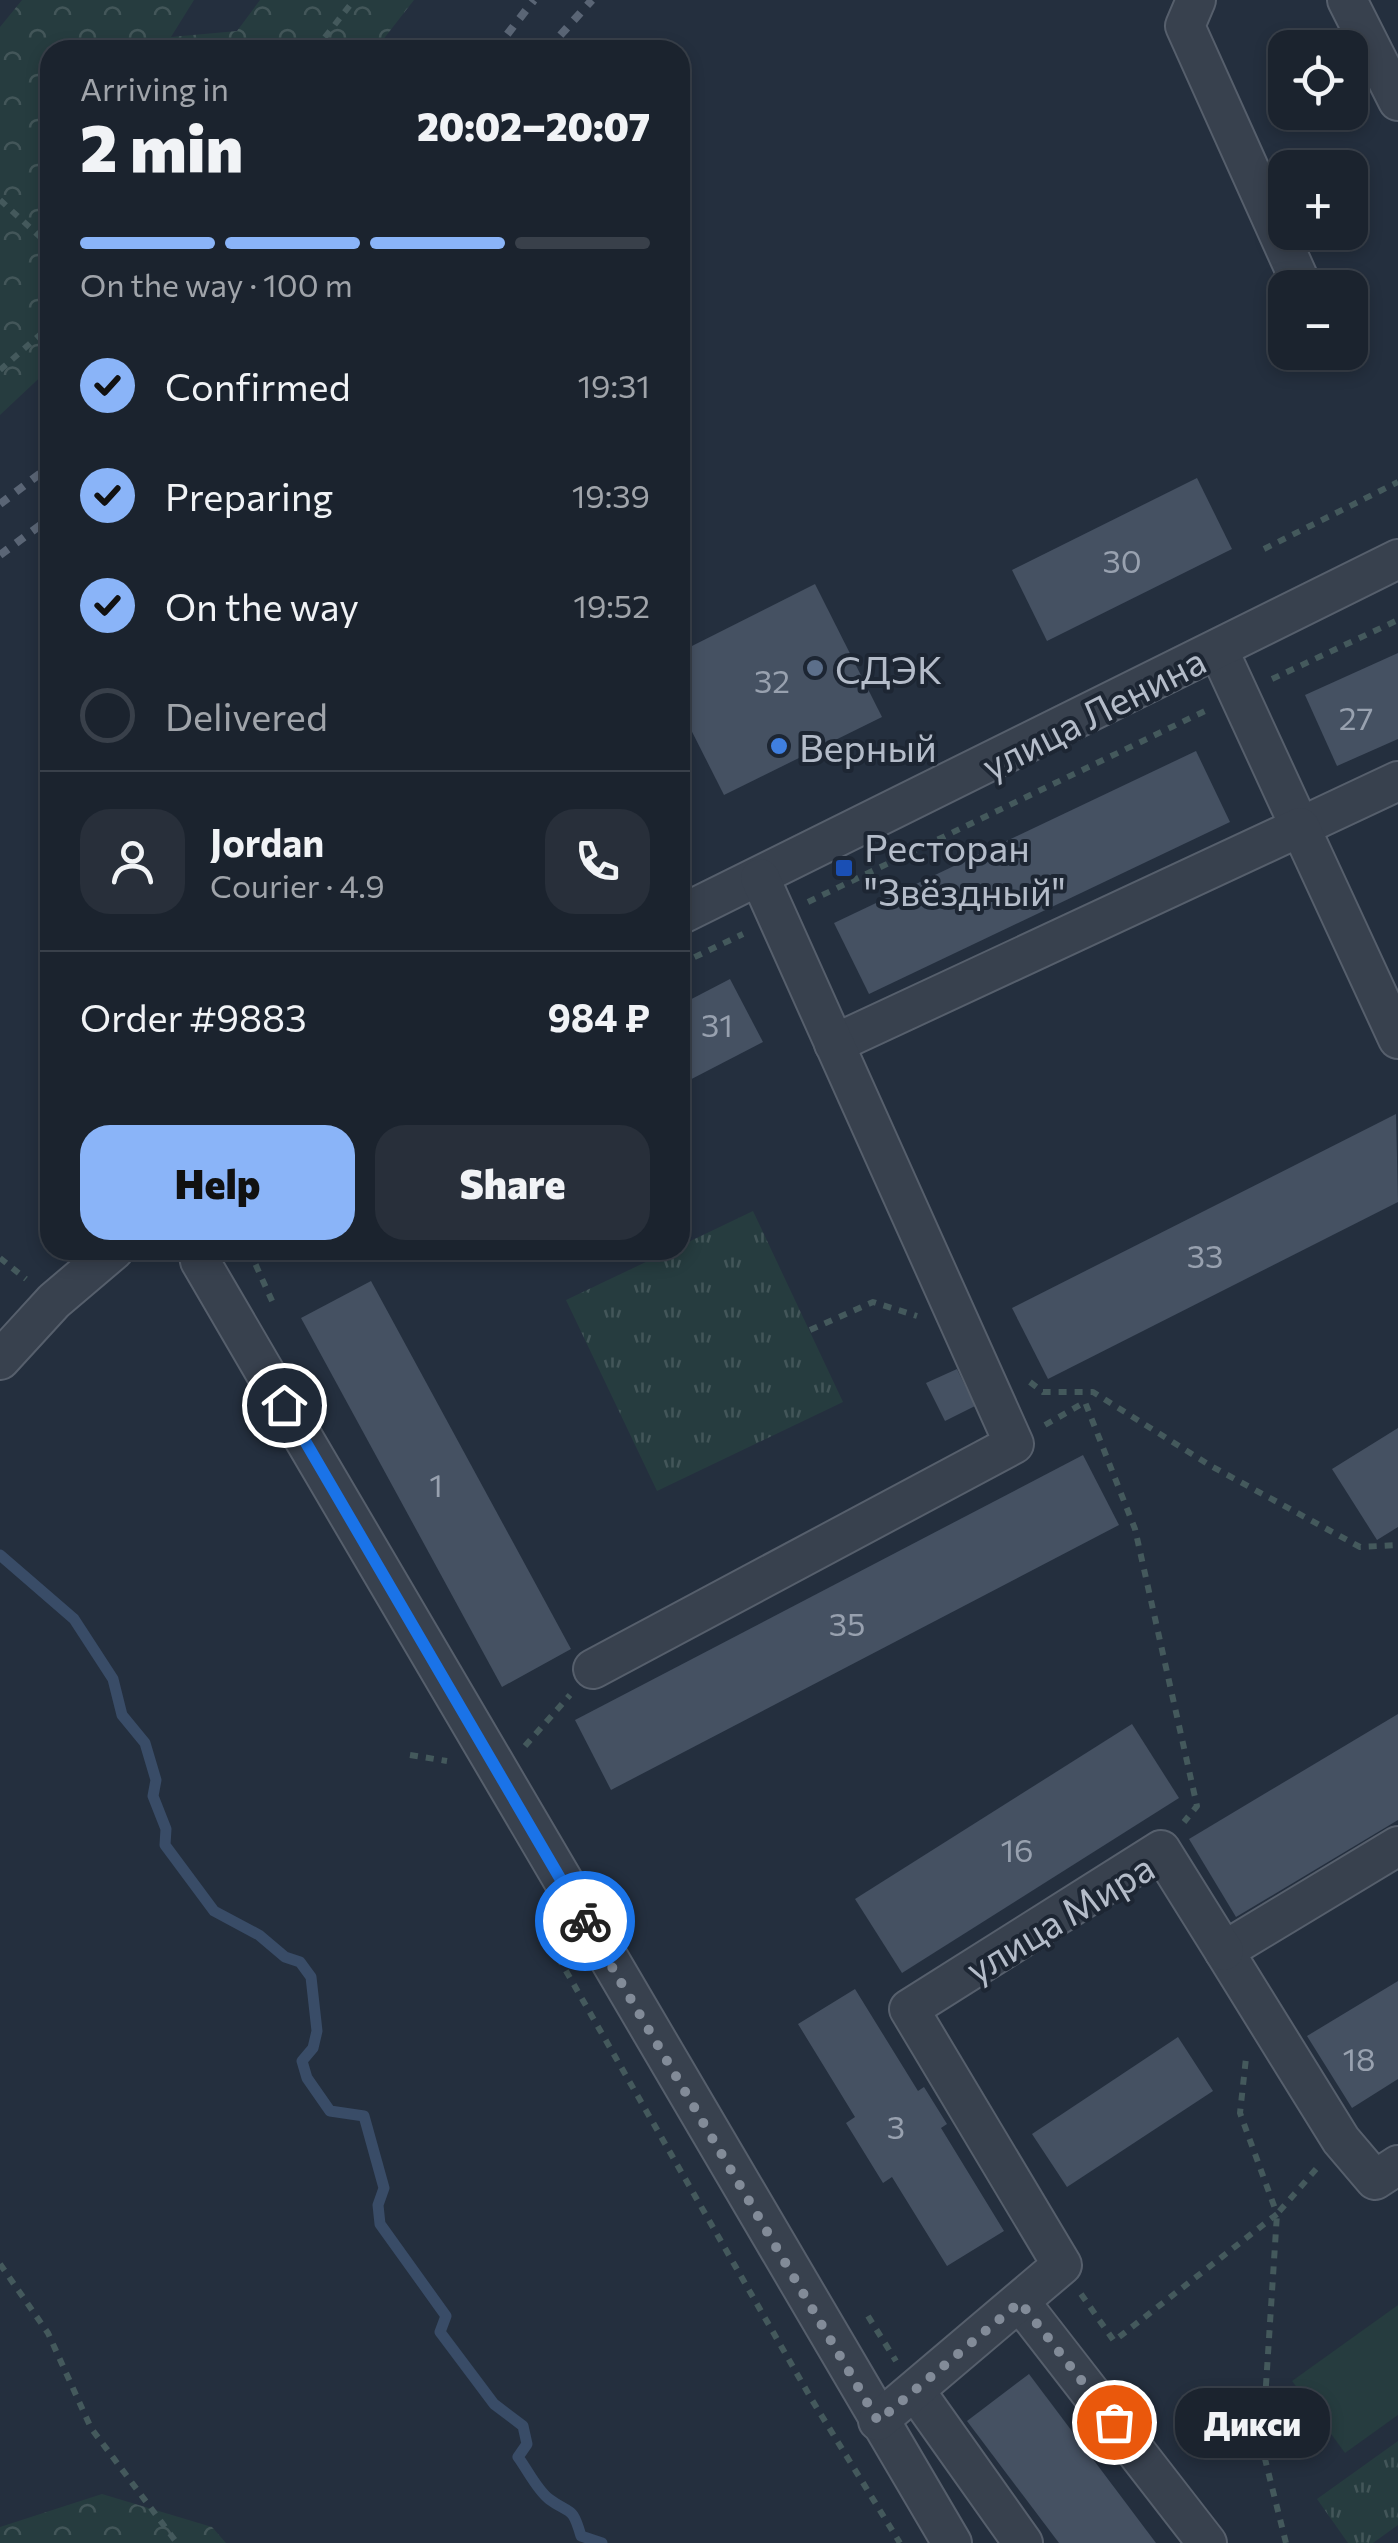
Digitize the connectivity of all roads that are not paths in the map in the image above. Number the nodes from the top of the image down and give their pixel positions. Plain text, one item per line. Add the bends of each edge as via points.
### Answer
1 (1196, 0) edge
2 (1347, 0) edge
3 (1398, 101) edge
4 (1295, 270) edge
5 (1398, 559) edge
6 (1218, 649) junction
7 (1398, 781) edge
8 (1300, 827) junction
9 (760, 878) junction
10 (690, 911) edge
11 (1398, 1038) edge
12 (834, 1044) junction
13 (102, 1260) edge
14 (200, 1260) edge
15 (0, 1360) edge
16 (593, 1669) road end
17 (1398, 1846) edge
18 (1224, 1951) junction
19 (1398, 2165) edge
20 (1020, 2302) junction
21 (916, 2392) junction
22 (878, 2421) junction
23 (952, 2543) edge
24 (1023, 2543) edge
25 (1207, 2543) edge

1 - 4 street via 1185,26
2 - 3 street
5 - 6 street, улица Ленина
6 - 8 street
6 - 9 street, улица Ленина
7 - 8 street
8 - 11 street
8 - 12 street
9 - 10 street, улица Ленина
9 - 12 street
12 - 16 street via 1014,1444
13 - 15 street
14 - 22 street
17 - 18 street
18 - 19 street, улица Мира via 1341,2140 1375,2180
18 - 20 street, улица Мира via 1161,1850 909,2008 1062,2265
20 - 21 street
20 - 25 street
21 - 22 street
21 - 24 street
22 - 23 street

